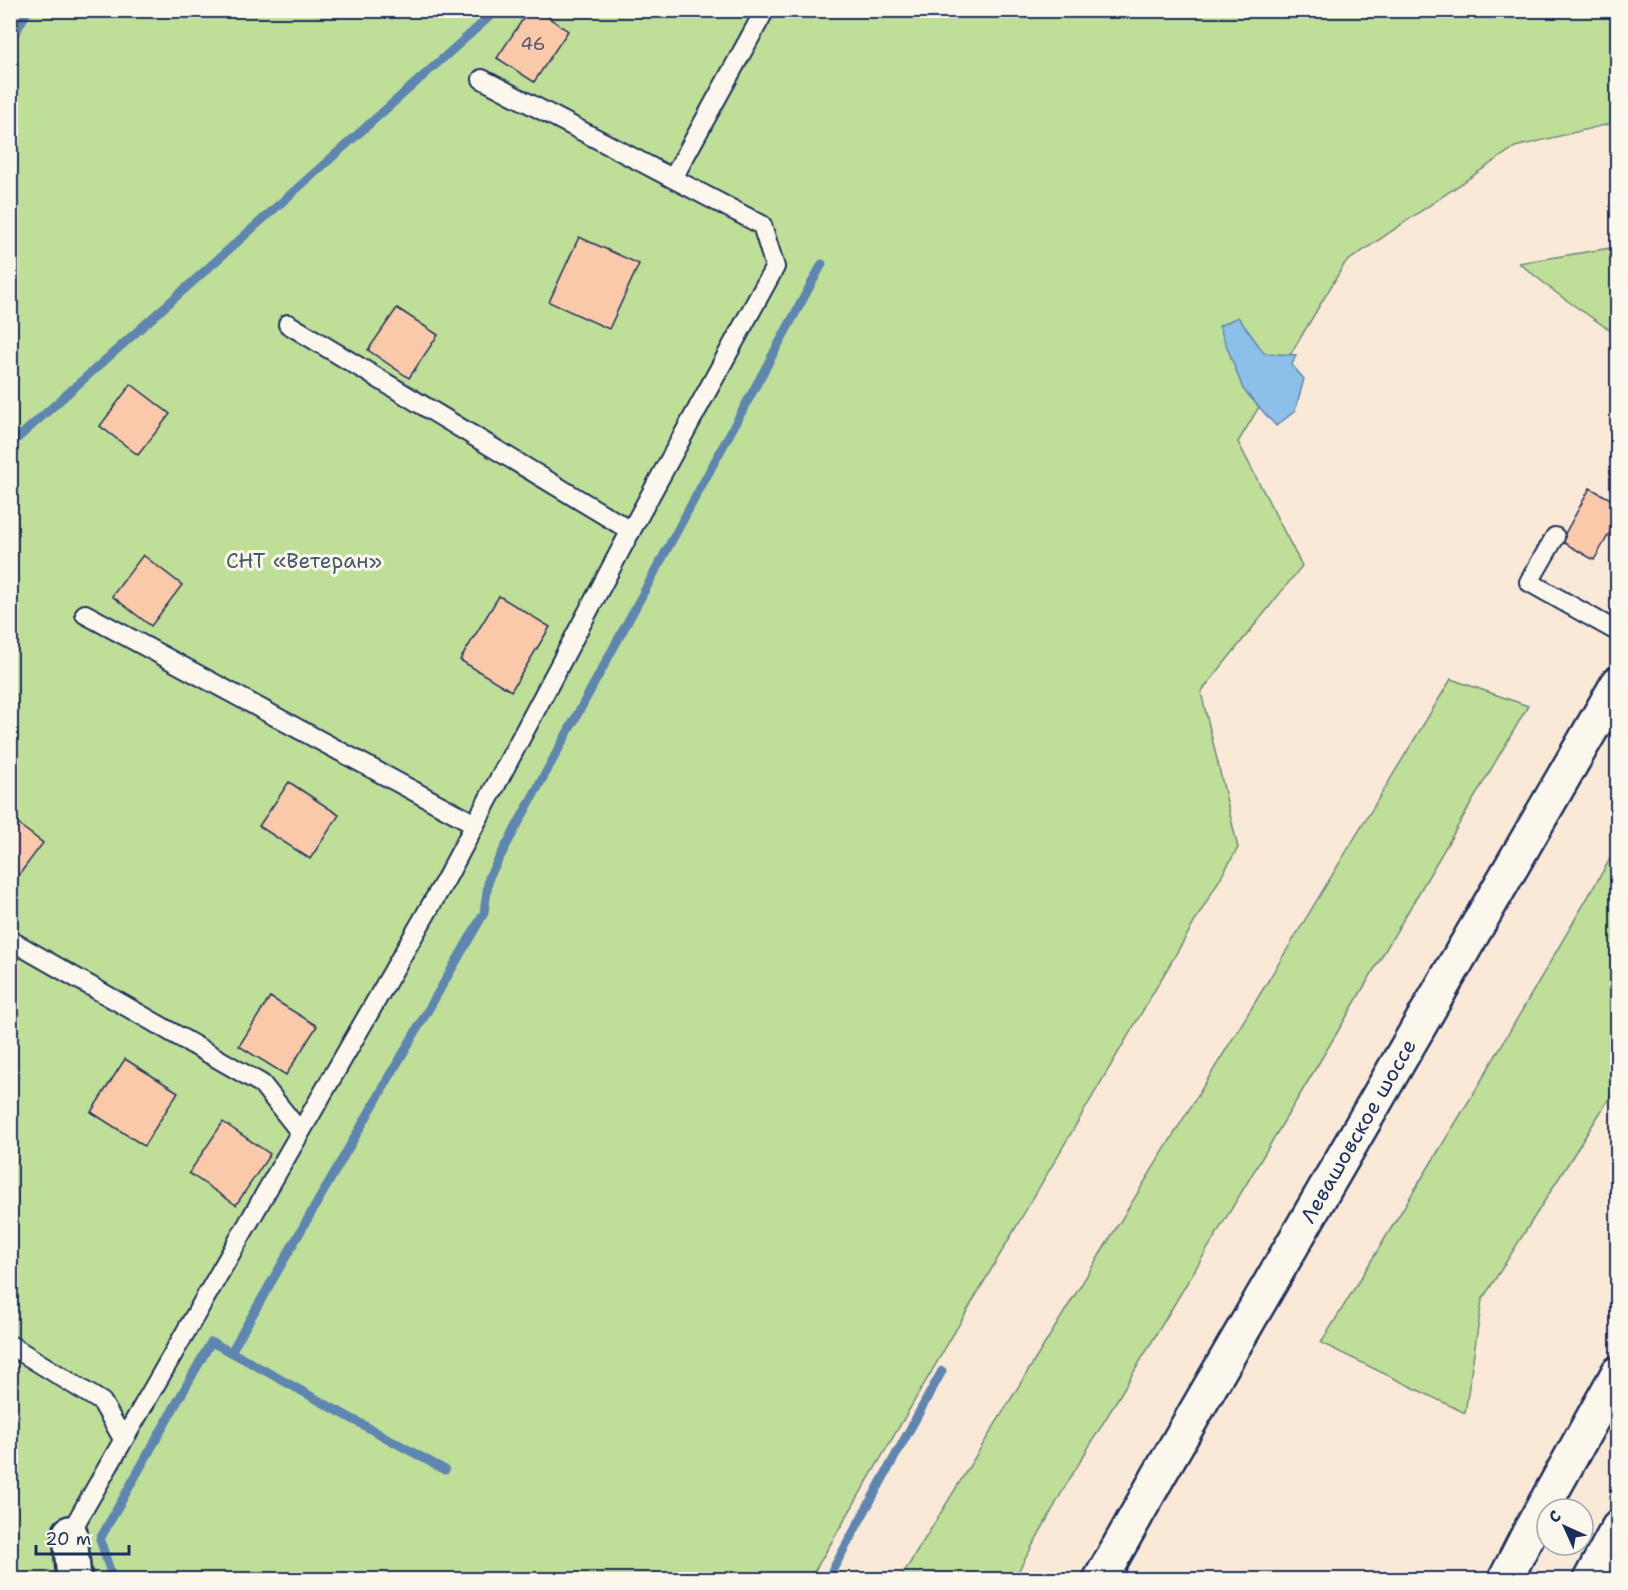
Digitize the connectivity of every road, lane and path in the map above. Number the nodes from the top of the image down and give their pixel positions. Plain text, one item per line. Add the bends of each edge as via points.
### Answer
1 (765, 10) edge
2 (482, 79) dead end
3 (673, 178) junction
4 (288, 324) dead end
5 (631, 531) junction
6 (1555, 537) dead end
7 (85, 614) dead end
8 (1617, 632) edge
9 (1617, 683) edge
10 (476, 824) junction
11 (10, 940) edge
12 (300, 1132) junction
13 (10, 1345) edge
14 (1617, 1373) edge
15 (123, 1439) junction
16 (1617, 1528) edge
17 (70, 1533) joint
18 (1603, 1558) edge
19 (74, 1580) edge
20 (1100, 1580) edge
21 (1505, 1580) edge

1 - 3 lane
2 - 3 lane
3 - 5 lane via 762,225 775,267
4 - 5 lane
5 - 10 lane
6 - 8 lane via 1529,582
7 - 10 lane
9 - 20 main road, Левашовское шоссе
10 - 12 lane
11 - 12 lane via 262,1084
12 - 15 lane
13 - 15 lane via 102,1402
14 - 21 main road
15 - 17 lane
16 - 18 main road
17 - 19 main road

